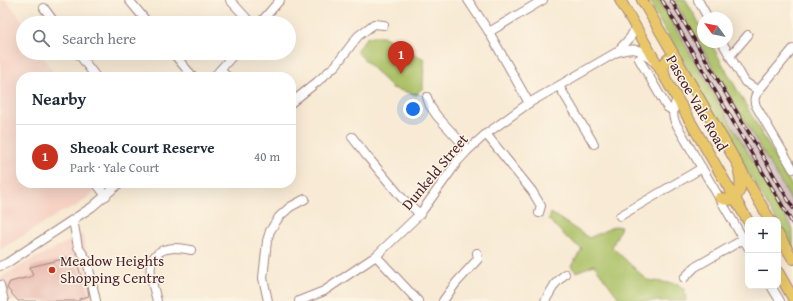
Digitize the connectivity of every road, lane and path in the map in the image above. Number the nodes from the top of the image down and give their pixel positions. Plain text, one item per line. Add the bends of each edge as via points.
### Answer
1 (129, 0) edge
2 (230, 0) edge
3 (280, 0) edge
4 (468, 0) edge
5 (543, 0) edge
6 (620, 0) edge
7 (642, 0) edge
8 (698, 0) edge
9 (45, 7) dead end
10 (705, 12) edge
11 (51, 16) edge
12 (142, 16) edge
13 (245, 16) edge
14 (266, 16) edge
15 (384, 25) dead end
16 (636, 27) junction
17 (489, 32) junction
18 (748, 35) dead end
19 (725, 48) edge
20 (793, 48) edge
21 (617, 52) junction
22 (730, 56) junction
23 (639, 59) dead end
24 (676, 59) junction
25 (83, 60) edge
26 (179, 60) edge
27 (229, 60) edge
28 (658, 66) junction
29 (220, 70) joint
30 (92, 72) edge
31 (189, 72) edge
32 (222, 72) edge
33 (667, 82) junction
34 (559, 86) junction
35 (758, 91) junction
36 (427, 96) dead end
37 (677, 98) junction
38 (296, 100) edge
39 (529, 103) junction
40 (673, 111) junction
41 (486, 134) junction
42 (352, 137) dead end
43 (594, 144) dead end
44 (468, 150) junction
45 (736, 162) junction
46 (793, 167) edge
47 (702, 168) junction
48 (100, 188) edge
49 (115, 188) edge
50 (106, 196) junction
51 (720, 198) junction
52 (735, 198) junction
53 (305, 199) dead end
54 (539, 213) dead end
55 (420, 214) junction
56 (620, 216) dead end
57 (746, 217) edge
58 (768, 217) edge
59 (73, 220) junction
60 (744, 239) joint
61 (781, 239) edge
62 (191, 250) dead end
63 (477, 253) dead end
64 (376, 256) junction
65 (793, 259) edge
66 (0, 266) edge
67 (565, 274) dead end
68 (781, 277) edge
69 (684, 278) dead end
70 (0, 285) edge
71 (773, 289) edge
72 (793, 298) edge
73 (4, 301) edge
74 (96, 301) edge
75 (157, 301) edge
76 (268, 301) edge
77 (299, 301) edge
78 (418, 301) edge
79 (443, 301) edge
80 (545, 301) edge
81 (780, 301) edge

1 - 12 street
2 - 13 street
3 - 14 street
4 - 17 street
5 - 17 street
6 - 16 main road, Pascoe Vale Road
7 - 24 main road, Pascoe Vale Road
8 - 10 street
9 - 11 street
15 - 38 street via 374,24 358,36 336,65
16 - 21 street, Dunkeld Street
16 - 28 main road, Pascoe Vale Road
17 - 39 street
18 - 22 street
19 - 22 street
20 - 35 street
21 - 28 street, Dunkeld Street via 637,50
21 - 34 street, Dunkeld Street
22 - 35 street via 745,82
23 - 40 street via 665,104
24 - 33 main road via 664,62
24 - 45 main road, Pascoe Vale Road
25 - 30 street
26 - 31 street
27 - 29 street
28 - 33 main road, Pascoe Vale Road
29 - 32 street
33 - 37 main road, Pascoe Vale Road
34 - 39 street, Dunkeld Street
34 - 43 street
35 - 46 street via 754,97 756,106
36 - 44 street via 437,116
37 - 40 street
37 - 52 main road, Pascoe Vale Road
39 - 41 street, Dunkeld Street
40 - 47 street via 675,122
41 - 44 street, Dunkeld Street
41 - 54 street via 532,191 541,206
42 - 55 street via 402,198
44 - 55 street, Dunkeld Street
45 - 52 main road via 741,183
45 - 58 main road, Pascoe Vale Road
47 - 51 street
47 - 56 street
48 - 50 street
49 - 50 street
50 - 59 street
51 - 52 main road via 728,201
51 - 60 street
52 - 57 main road, Pascoe Vale Road
53 - 76 street via 279,217 270,231 263,278
55 - 64 street, Dunkeld Street
59 - 66 street
59 - 74 street via 78,247 87,260
60 - 69 street via 695,267
61 - 65 main road
62 - 75 street via 167,249 154,256 151,270
63 - 79 street via 478,259
64 - 77 street, Dunkeld Street via 324,291
64 - 78 street
67 - 80 street via 555,284
68 - 72 main road
70 - 73 street
71 - 81 street

